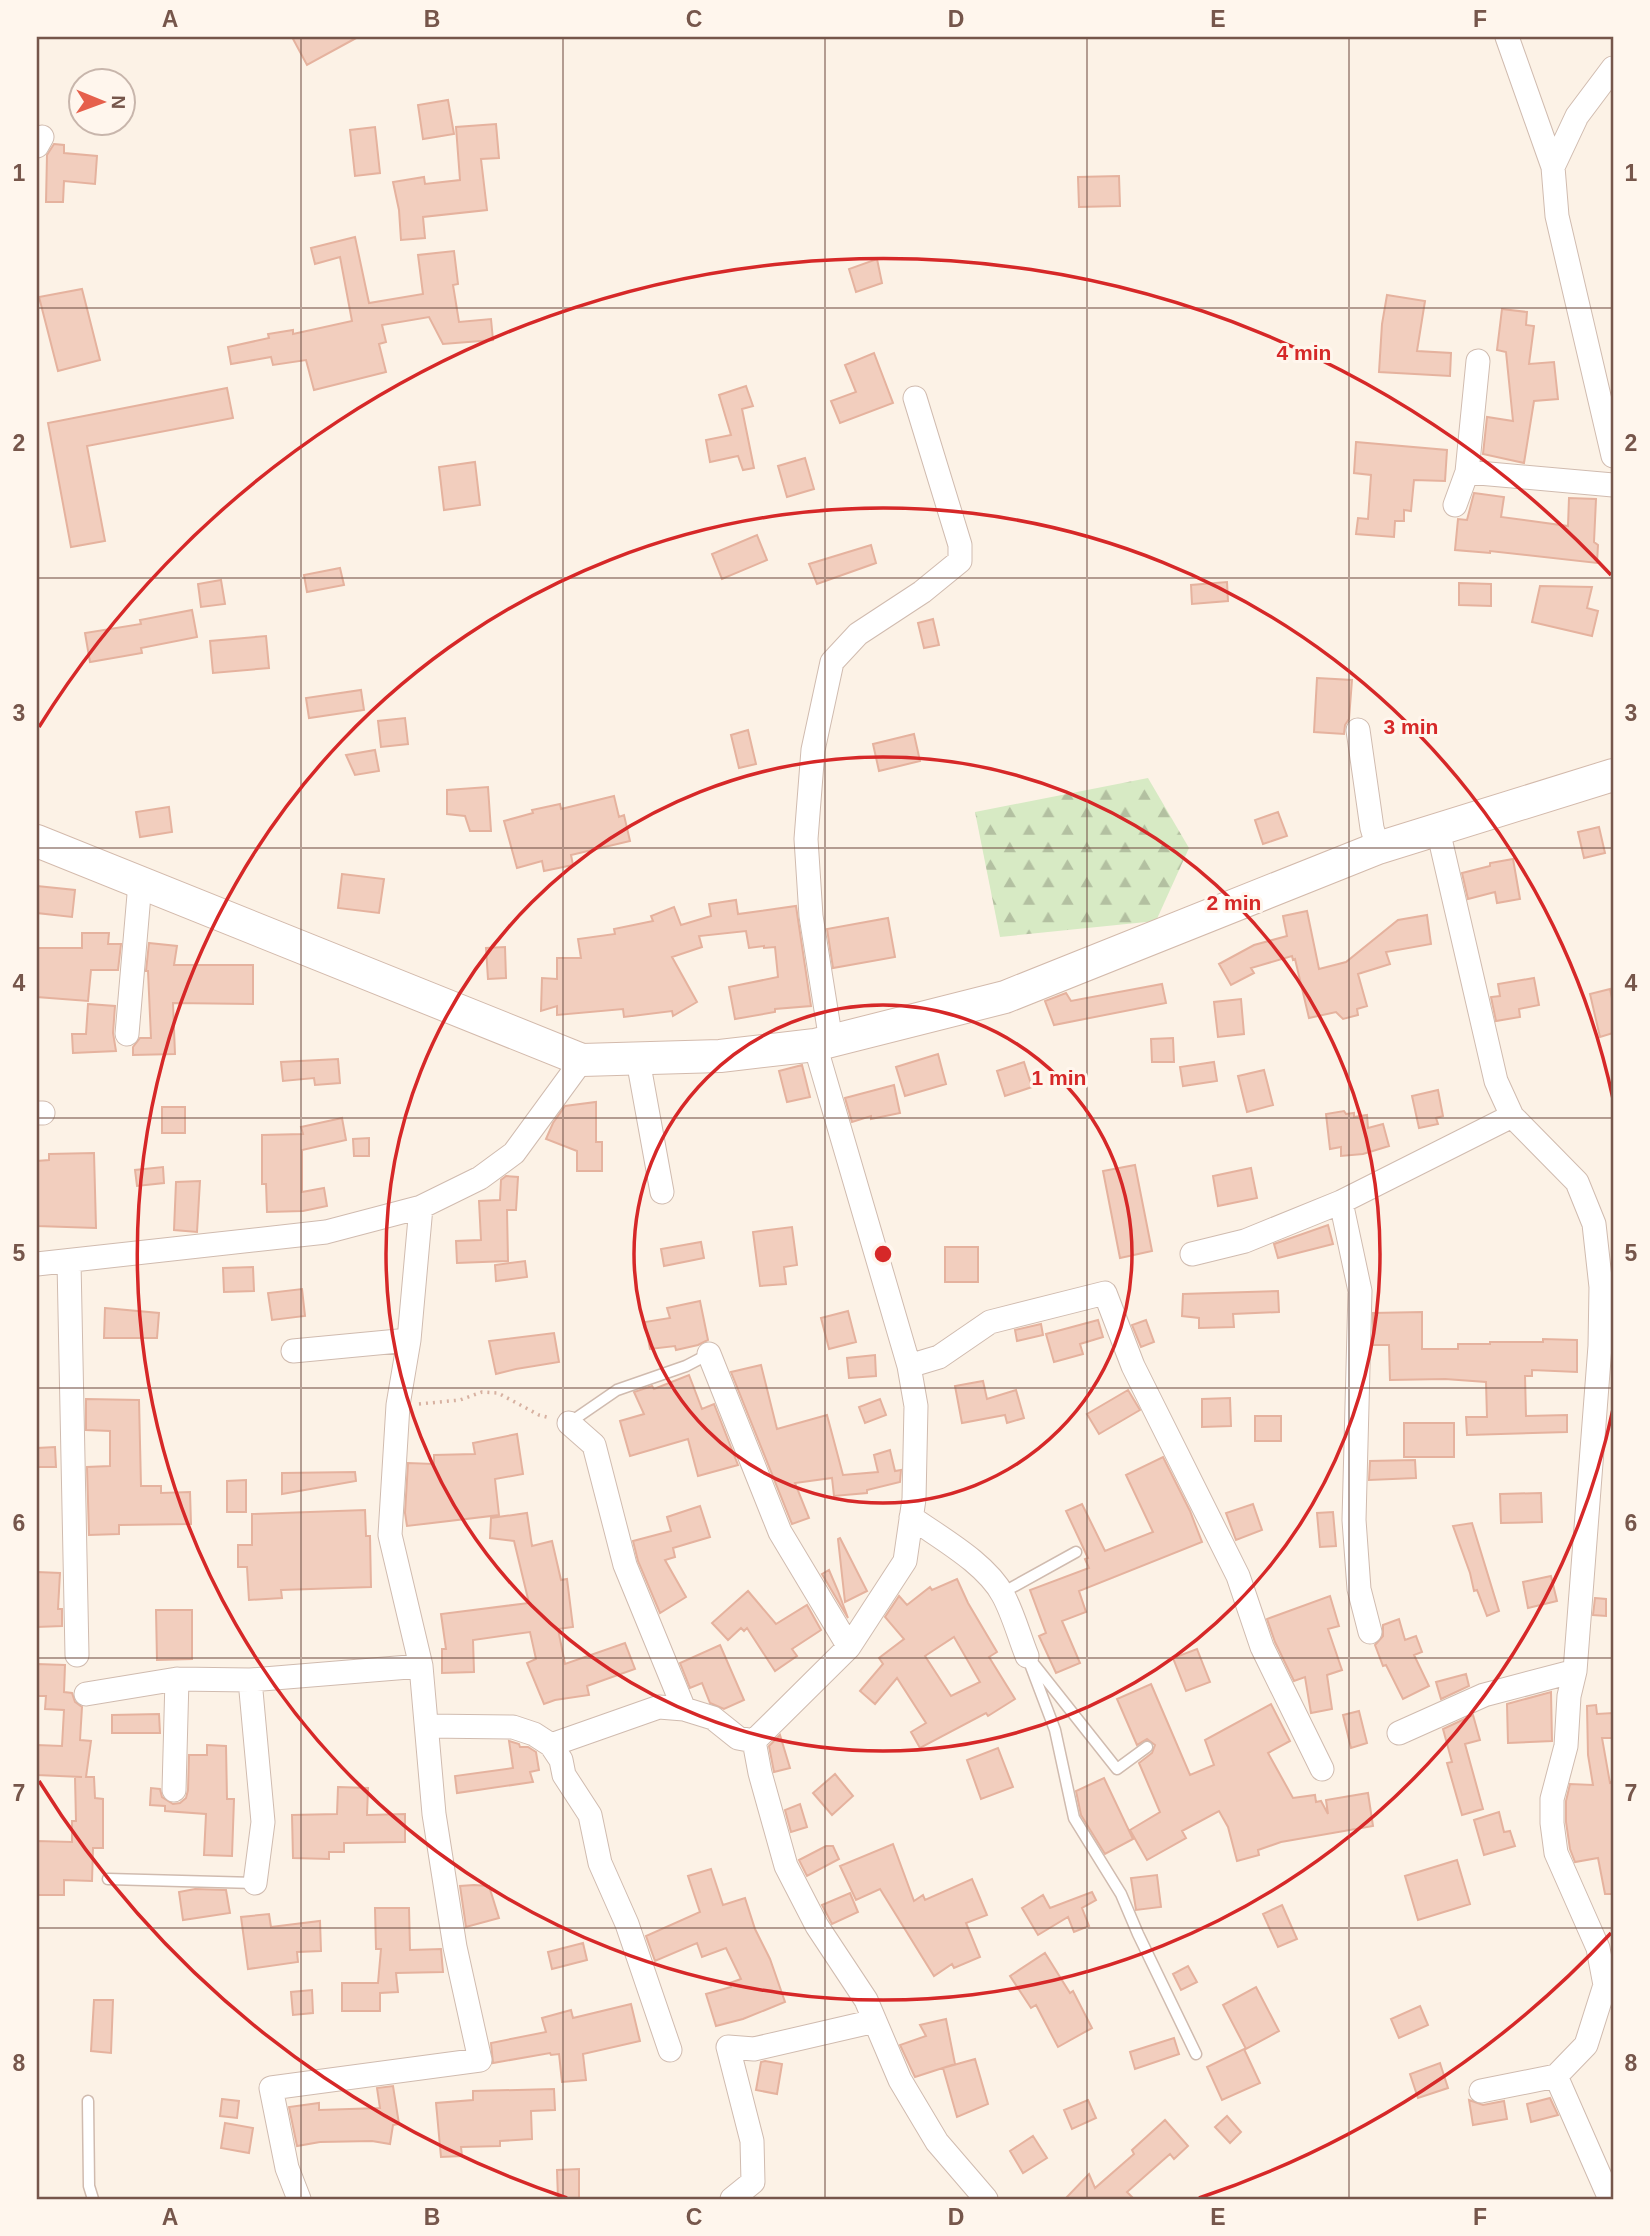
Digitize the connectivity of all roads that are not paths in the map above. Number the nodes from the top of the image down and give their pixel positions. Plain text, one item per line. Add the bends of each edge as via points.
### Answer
1 (1507, 37) edge
2 (1613, 68) edge
3 (1553, 167) junction
4 (1478, 361) dead end
5 (915, 398) dead end
6 (1613, 456) edge
7 (1467, 472) junction
8 (1613, 485) edge
9 (1455, 505) dead end
10 (1358, 730) dead end
11 (1613, 775) edge
12 (1438, 830) junction
13 (37, 841) edge
14 (1378, 848) junction
15 (140, 883) junction
16 (127, 1034) dead end
17 (823, 1043) junction
18 (582, 1060) junction
19 (638, 1060) junction
20 (1512, 1116) junction
21 (662, 1192) dead end
22 (1341, 1202) junction
23 (421, 1207) junction
24 (1192, 1254) dead end
25 (69, 1262) junction
26 (37, 1264) edge
27 (410, 1340) junction
28 (293, 1351) dead end
29 (709, 1354) joint
30 (909, 1366) junction
31 (569, 1423) joint
32 (911, 1517) junction
33 (1076, 1552) dead end
34 (1002, 1593) junction
35 (1370, 1632) dead end
36 (849, 1647) junction
37 (77, 1655) dead end
38 (1027, 1656) junction
39 (421, 1666) junction
40 (1575, 1671) junction
41 (177, 1679) junction
42 (250, 1680) junction
43 (86, 1694) dead end
44 (684, 1709) junction
45 (427, 1726) junction
46 (1399, 1733) dead end
47 (754, 1741) junction
48 (551, 1745) junction
49 (1147, 1747) dead end
50 (1322, 1769) dead end
51 (174, 1790) dead end
52 (108, 1879) dead end
53 (255, 1884) joint
54 (875, 2021) junction
55 (670, 2050) dead end
56 (1196, 2053) dead end
57 (1556, 2076) junction
58 (1482, 2091) dead end
59 (88, 2101) dead end
60 (93, 2199) edge
61 (299, 2199) edge
62 (732, 2199) edge
63 (986, 2199) edge
64 (1610, 2199) edge

1 - 3 street
2 - 3 street via 1577,117
3 - 6 street via 1557,216
4 - 7 street
5 - 17 street via 960,545 960,561 858,634 832,662 813,750 806,839
7 - 8 street
7 - 9 street
10 - 14 street via 1371,828
11 - 12 street
12 - 14 street
12 - 20 street via 1496,1080
13 - 15 street
14 - 17 street via 1005,997
15 - 16 street
15 - 18 street
17 - 19 street via 720,1056
17 - 30 street
18 - 19 street
18 - 23 street via 514,1153 480,1178
19 - 21 street
20 - 22 street
20 - 40 street via 1577,1182 1594,1224 1601,1286 1600,1346
22 - 24 street via 1245,1241
22 - 35 street via 1360,1291 1354,1520 1359,1588
23 - 25 street via 326,1232
23 - 27 street
25 - 26 street
25 - 37 street
27 - 28 street
27 - 39 street via 398,1405 390,1535
29 - 31 lane via 617,1390
29 - 36 street via 780,1532
30 - 32 street via 916,1406
30 - 50 street via 939,1357 990,1322 1105,1293 1133,1366 1238,1576 1262,1647
31 - 44 street via 594,1445 625,1565
32 - 34 street via 969,1559
32 - 36 street via 905,1560
33 - 34 lane
34 - 38 street
36 - 47 street
38 - 49 lane via 1117,1769
38 - 56 lane via 1055,1730 1074,1818 1121,1894
39 - 42 street
39 - 45 street
40 - 46 street via 1484,1695
40 - 57 street via 1566,1746 1552,1799 1552,1823 1556,1853 1598,1948 1605,1984 1586,2045
41 - 42 street
41 - 43 street
41 - 51 street
42 - 53 street via 263,1822
44 - 47 street via 713,1718 738,1738
44 - 48 street via 659,1707
45 - 48 street via 513,1727
45 - 61 street via 455,1947 480,2060 271,2088 287,2168
47 - 54 street via 786,1866
48 - 55 street via 590,1815 600,1863 628,1924
52 - 53 lane
54 - 62 street via 754,2049 728,2047 752,2141 752,2182
54 - 63 street via 900,2080 937,2143
57 - 58 street
57 - 64 street
59 - 60 lane

